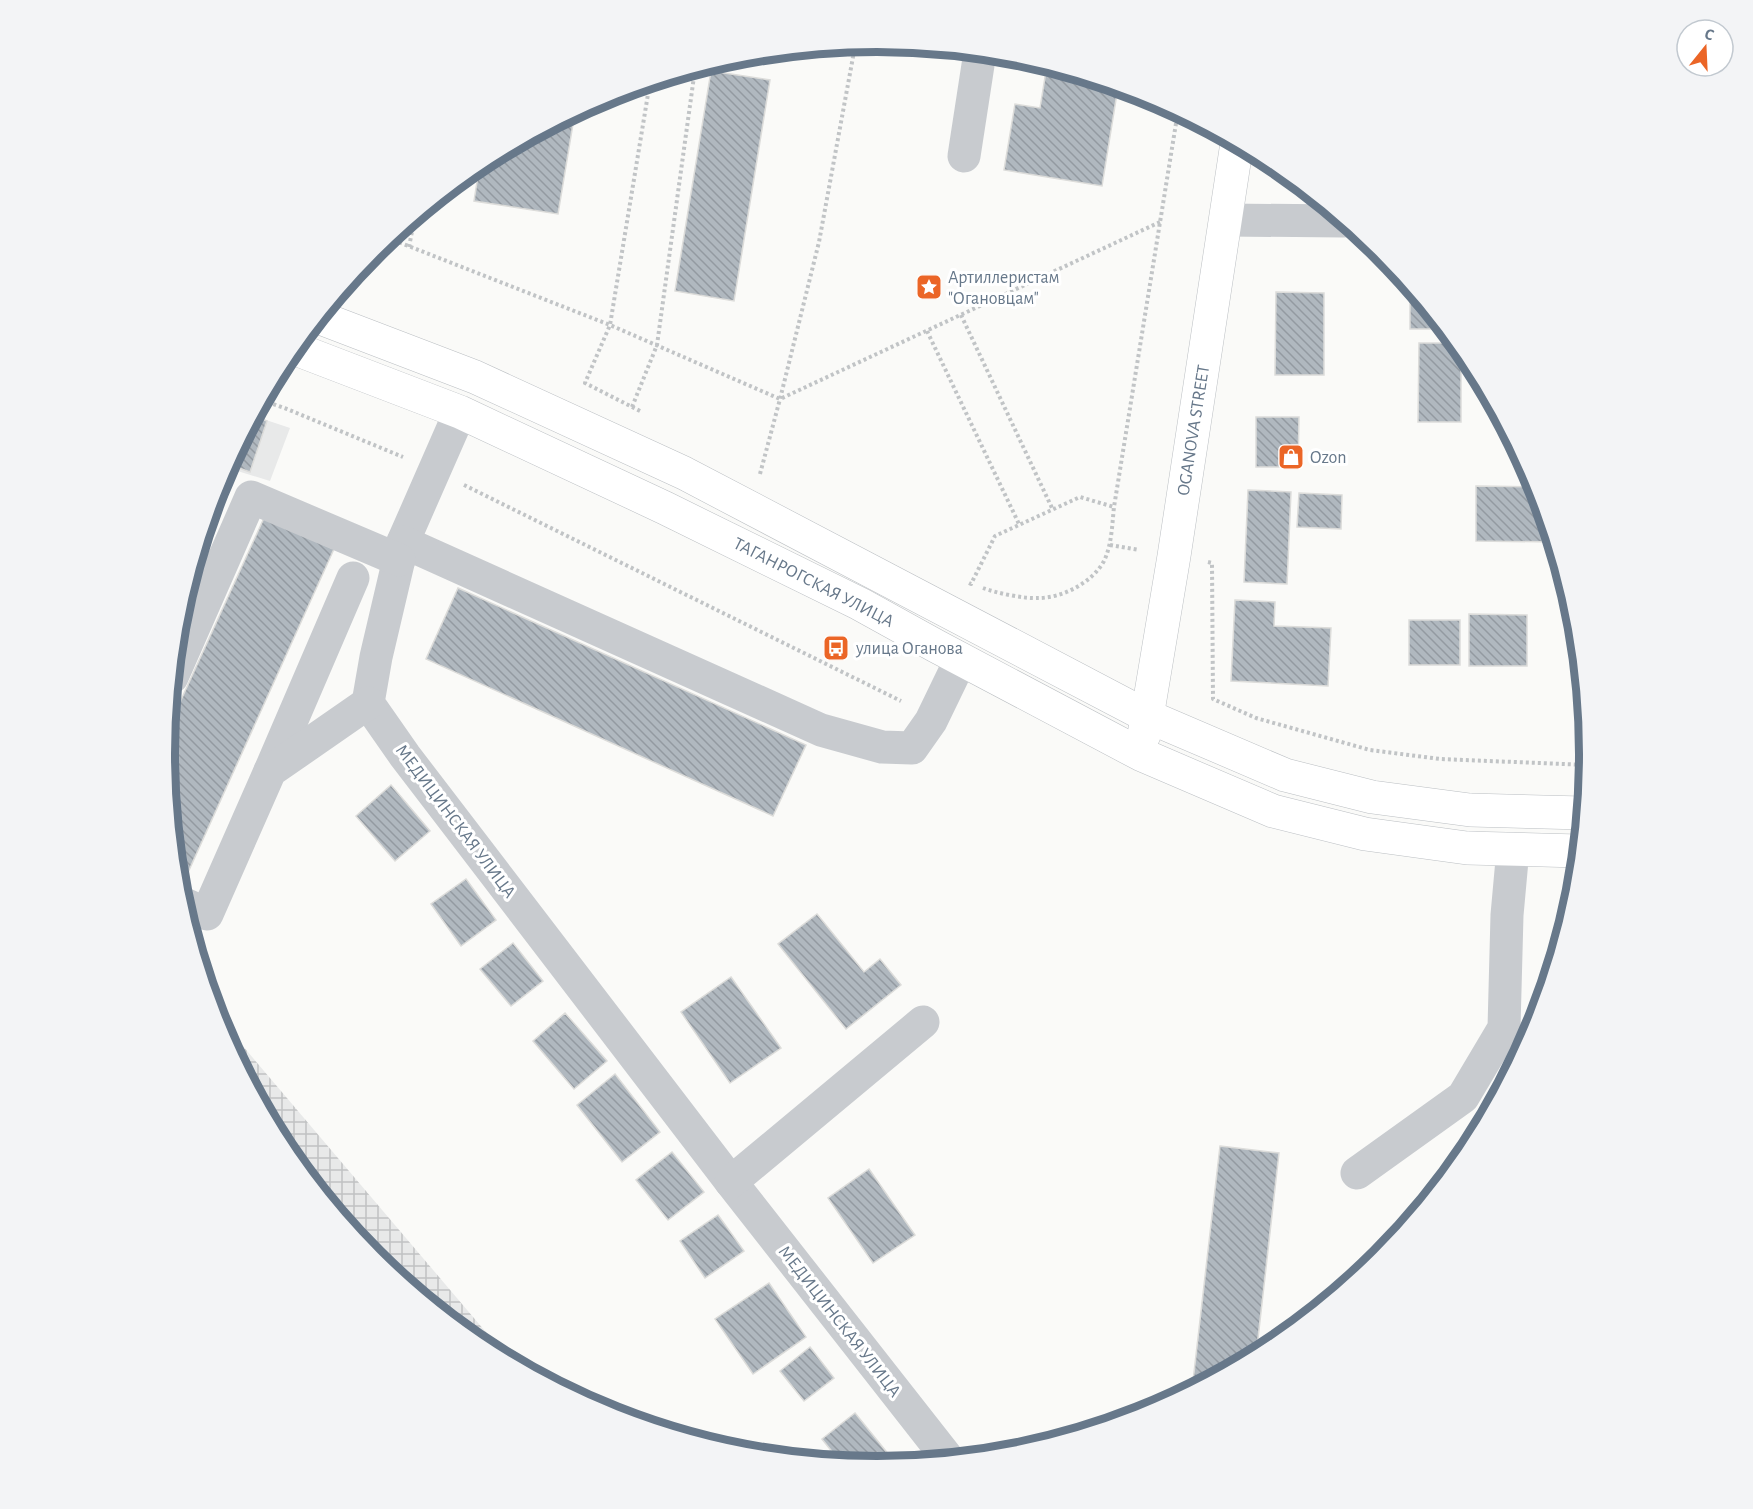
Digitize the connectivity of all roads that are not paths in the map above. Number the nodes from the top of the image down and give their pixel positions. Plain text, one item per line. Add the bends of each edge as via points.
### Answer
1 (979, 61) edge
2 (1236, 152) edge
3 (964, 156) dead end
4 (1226, 220) junction
5 (1332, 221) edge
6 (326, 320) edge
7 (302, 351) edge
8 (475, 377) junction
9 (460, 412) junction
10 (401, 551) junction
11 (353, 578) dead end
12 (183, 653) edge
13 (961, 659) junction
14 (368, 703) junction
15 (1147, 716) junction
16 (1140, 754) junction
17 (270, 771) junction
18 (1576, 813) edge
19 (1513, 849) junction
20 (1571, 851) edge
21 (192, 907) edge
22 (923, 1022) dead end
23 (1357, 1173) dead end
24 (731, 1182) junction
25 (943, 1453) edge

1 - 3 street
2 - 4 main road, OGANOVA STREET
4 - 5 street
4 - 15 main road, OGANOVA STREET
6 - 8 main road, ТАГАНРОГСКАЯ УЛИЦА
7 - 9 main road, ТАГАНРОГСКАЯ УЛИЦА
8 - 9 main road
8 - 15 main road, ТАГАНРОГСКАЯ УЛИЦА via 684,473
9 - 10 street
9 - 13 main road, ТАГАНРОГСКАЯ УЛИЦА via 665,508
10 - 12 street via 251,497
10 - 13 street via 821,730 882,747 912,748 931,721
10 - 14 street
11 - 17 street
13 - 16 main road, ТАГАНРОГСКАЯ УЛИЦА
14 - 17 street
14 - 24 street, МЕДИЦИНСКАЯ УЛИЦА
15 - 16 main road, OGANOVA STREET
15 - 18 main road, ТАГАНРОГСКАЯ УЛИЦА via 1285,775 1372,797 1470,810
16 - 19 main road, ТАГАНРОГСКАЯ УЛИЦА via 1273,811 1365,834 1467,848
17 - 21 street via 207,914
19 - 20 main road, ТАГАНРОГСКАЯ УЛИЦА
19 - 23 street via 1504,1028 1463,1097
22 - 24 street
24 - 25 street, МЕДИЦИНСКАЯ УЛИЦА

